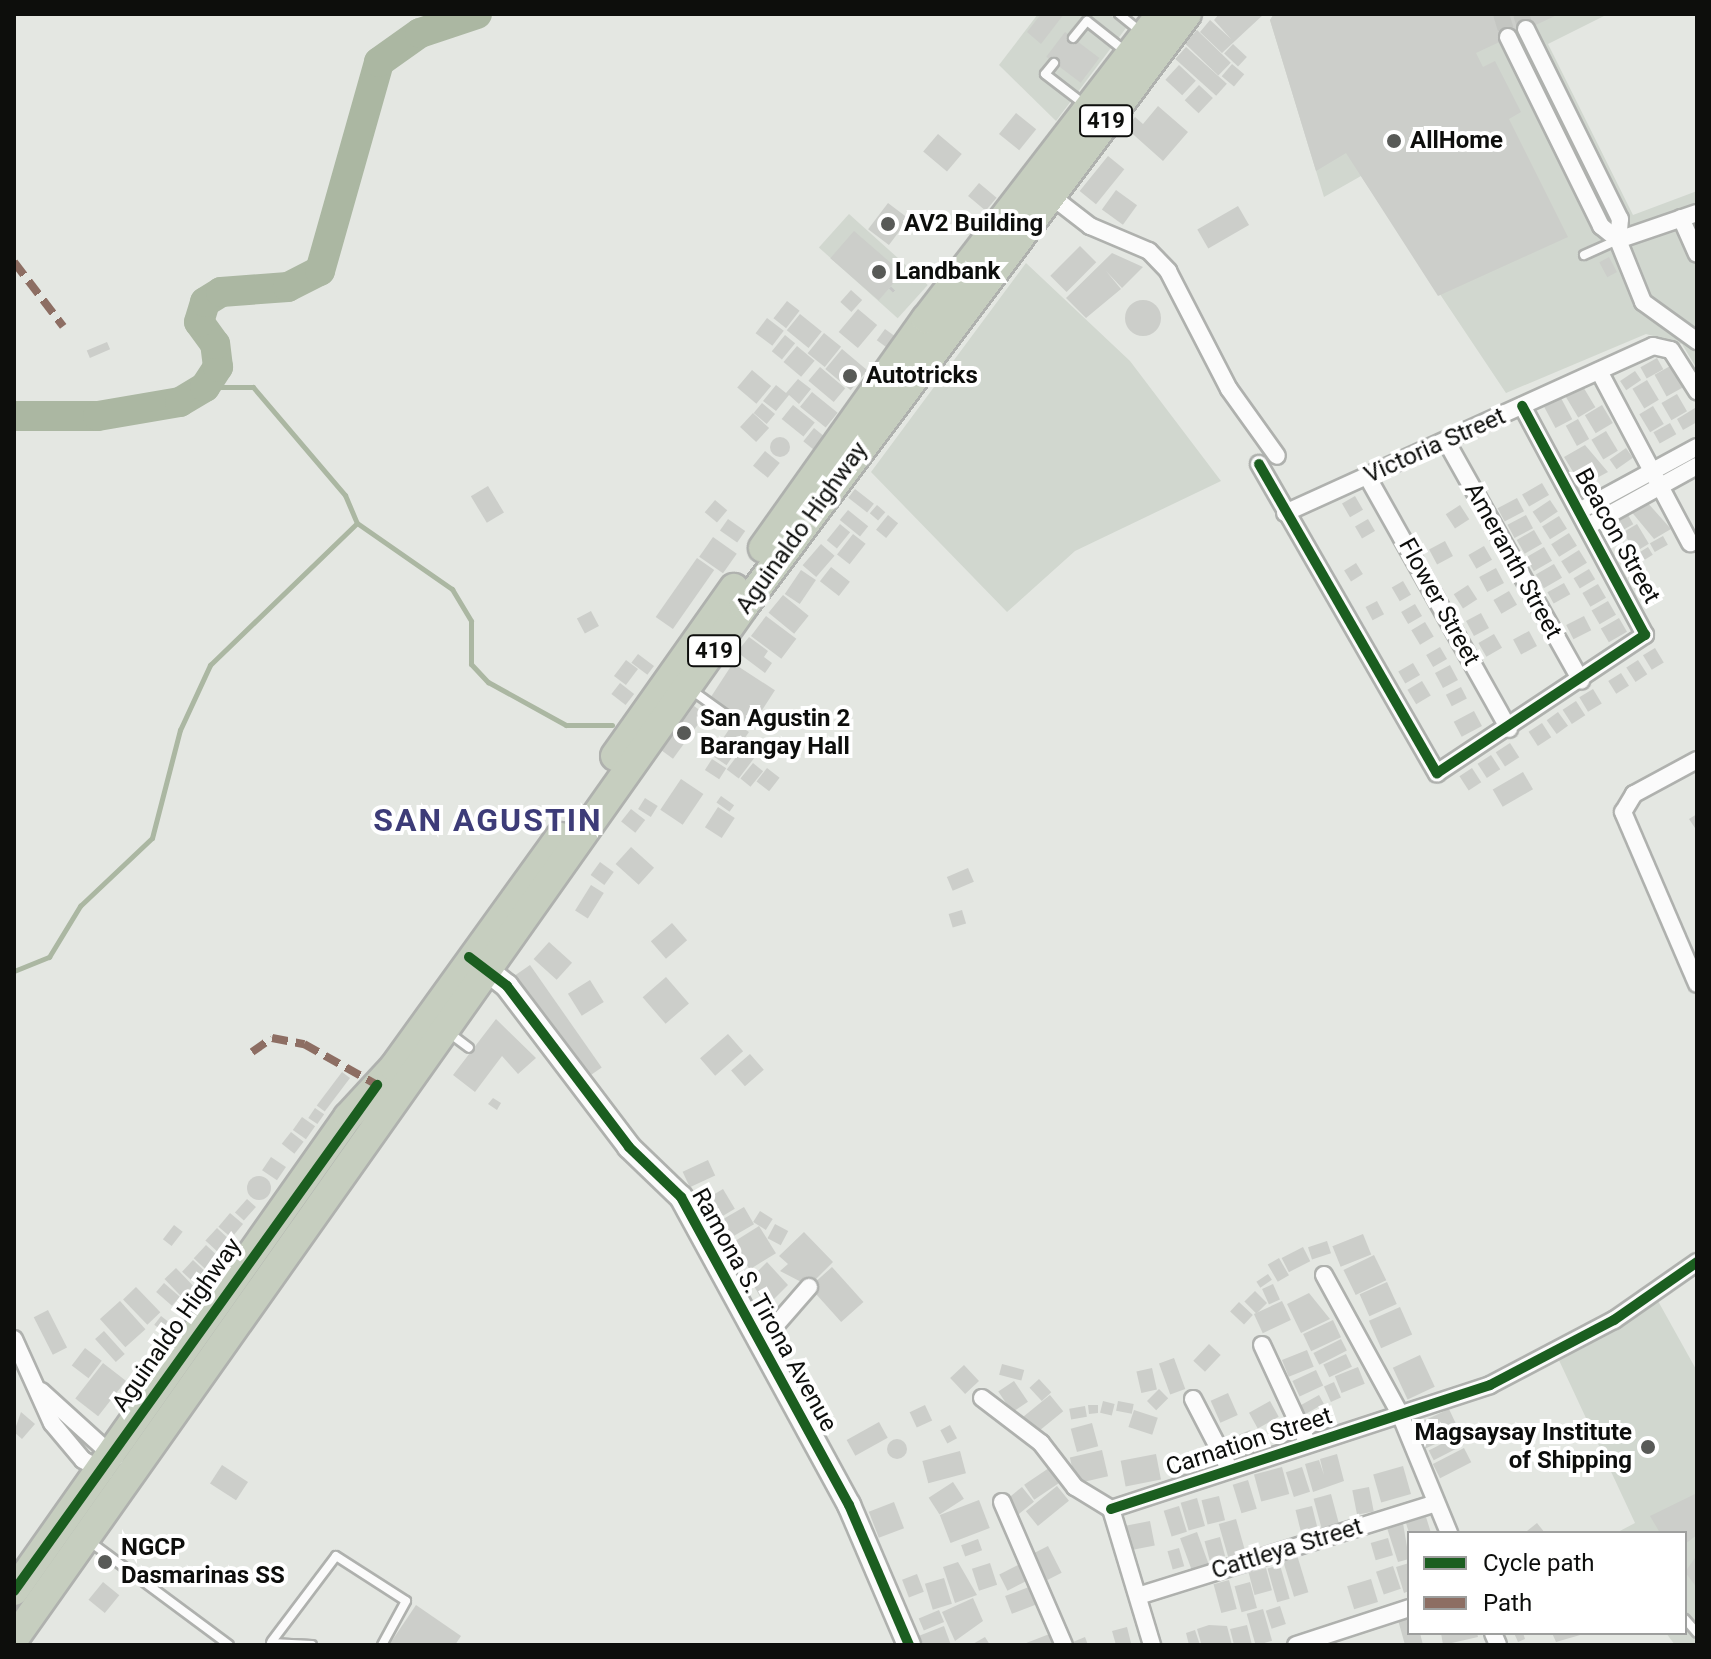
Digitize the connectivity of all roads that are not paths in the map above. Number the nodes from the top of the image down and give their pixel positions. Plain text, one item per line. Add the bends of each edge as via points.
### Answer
1 (1119, 14) edge
2 (1187, 14) edge
3 (1526, 29) tunnel mouth
4 (1508, 37) tunnel mouth
5 (1073, 38) dead end
6 (1149, 44) edge
7 (1054, 63) dead end
8 (1090, 109) junction
9 (1043, 190) junction
10 (1689, 216) edge
11 (1618, 240) junction
12 (1697, 254) edge
13 (1584, 255) dead end
14 (1697, 341) edge
15 (1599, 371) junction
16 (1697, 391) edge
17 (1522, 406) junction
18 (1446, 441) junction
19 (1697, 447) edge
20 (1277, 456) dead end
21 (1259, 464) dead end
22 (1697, 466) edge
23 (1367, 476) junction
24 (1656, 478) junction
25 (1581, 510) junction
26 (1285, 513) junction
27 (1590, 525) junction
28 (1690, 543) dead end
29 (1581, 681) junction
30 (680, 682) junction
31 (729, 717) dead end
32 (1509, 729) junction
33 (1697, 760) edge
34 (478, 963) junction
35 (1697, 984) edge
36 (444, 1029) junction
37 (469, 1048) dead end
38 (1697, 1262) edge
39 (1324, 1275) dead end
40 (809, 1287) dead end
41 (14, 1339) edge
42 (761, 1342) junction
43 (1262, 1345) dead end
44 (982, 1398) dead end
45 (1193, 1399) dead end
46 (1400, 1414) junction
47 (1308, 1444) junction
48 (105, 1462) junction
49 (1230, 1470) junction
50 (127, 1477) junction
51 (1002, 1502) dead end
52 (1436, 1503) junction
53 (1111, 1509) junction
54 (74, 1529) junction
55 (1448, 1531) edge
56 (14, 1591) edge
57 (1138, 1596) junction
58 (1407, 1609) edge
59 (14, 1639) edge
60 (271, 1643) edge
61 (229, 1645) edge
62 (312, 1645) edge
63 (382, 1645) edge
64 (909, 1645) edge
65 (1064, 1645) edge
66 (1152, 1645) edge
67 (1296, 1645) edge

1 - 6 lane
2 - 6 highway, Aguinaldo Highway / 419
3 - 11 street via 1620,219
4 - 11 street via 1601,226
5 - 6 lane via 1087,21
6 - 8 highway, Aguinaldo Highway / 419
6 - 9 highway, Aguinaldo Highway / 419
7 - 8 lane via 1045,74
8 - 9 highway, Aguinaldo Highway / 419
9 - 20 street via 1090,226 1149,251 1168,271 1229,389
9 - 30 highway, Aguinaldo Highway / 419 via 935,326
10 - 11 street
10 - 12 street
11 - 13 lane
11 - 14 street via 1651,313
15 - 16 street, Victoria Street via 1666,346
15 - 17 street, Victoria Street
15 - 24 street
17 - 18 street, Victoria Street
17 - 25 street, Beacon Street
18 - 23 street, Victoria Street
18 - 29 street, Ameranth Street
19 - 24 street
21 - 26 street
22 - 24 street
23 - 26 street, Victoria Street
23 - 32 street, Flower Street
24 - 25 street
24 - 27 street
24 - 28 street
25 - 27 street, Beacon Street
26 - 32 street, Beacon Street via 1437,773
27 - 29 street, Beacon Street via 1645,630 1639,643
29 - 32 street, Beacon Street
30 - 31 lane
30 - 34 highway, Aguinaldo Highway / 419
33 - 35 street via 1634,794 1623,812
34 - 36 highway, Aguinaldo Highway / 419
34 - 42 street, Ramona S. Tirona Avenue via 527,1010 629,1147 681,1197
34 - 48 highway, Aguinaldo Highway / 419
36 - 37 lane
36 - 50 highway, Aguinaldo Highway / 419
38 - 46 street, Carnation Street via 1614,1320 1497,1382
39 - 46 street
40 - 42 street
41 - 48 street via 52,1423
42 - 64 street, Ramona S. Tirona Avenue via 849,1505
43 - 47 street
44 - 53 street via 1041,1443 1075,1487
45 - 49 street
46 - 47 street, Carnation Street
46 - 52 street
47 - 49 street, Carnation Street
48 - 50 street
48 - 54 highway, Aguinaldo Highway / 419
49 - 53 street, Carnation Street
50 - 54 highway, Aguinaldo Highway / 419
51 - 65 street
52 - 55 street
52 - 57 street, Cattleya Street
53 - 57 street
54 - 56 highway, Aguinaldo Highway / 419
54 - 59 highway, Aguinaldo Highway / 419
54 - 61 lane
57 - 66 street
58 - 67 street
60 - 62 lane
60 - 63 lane via 336,1556 406,1601

